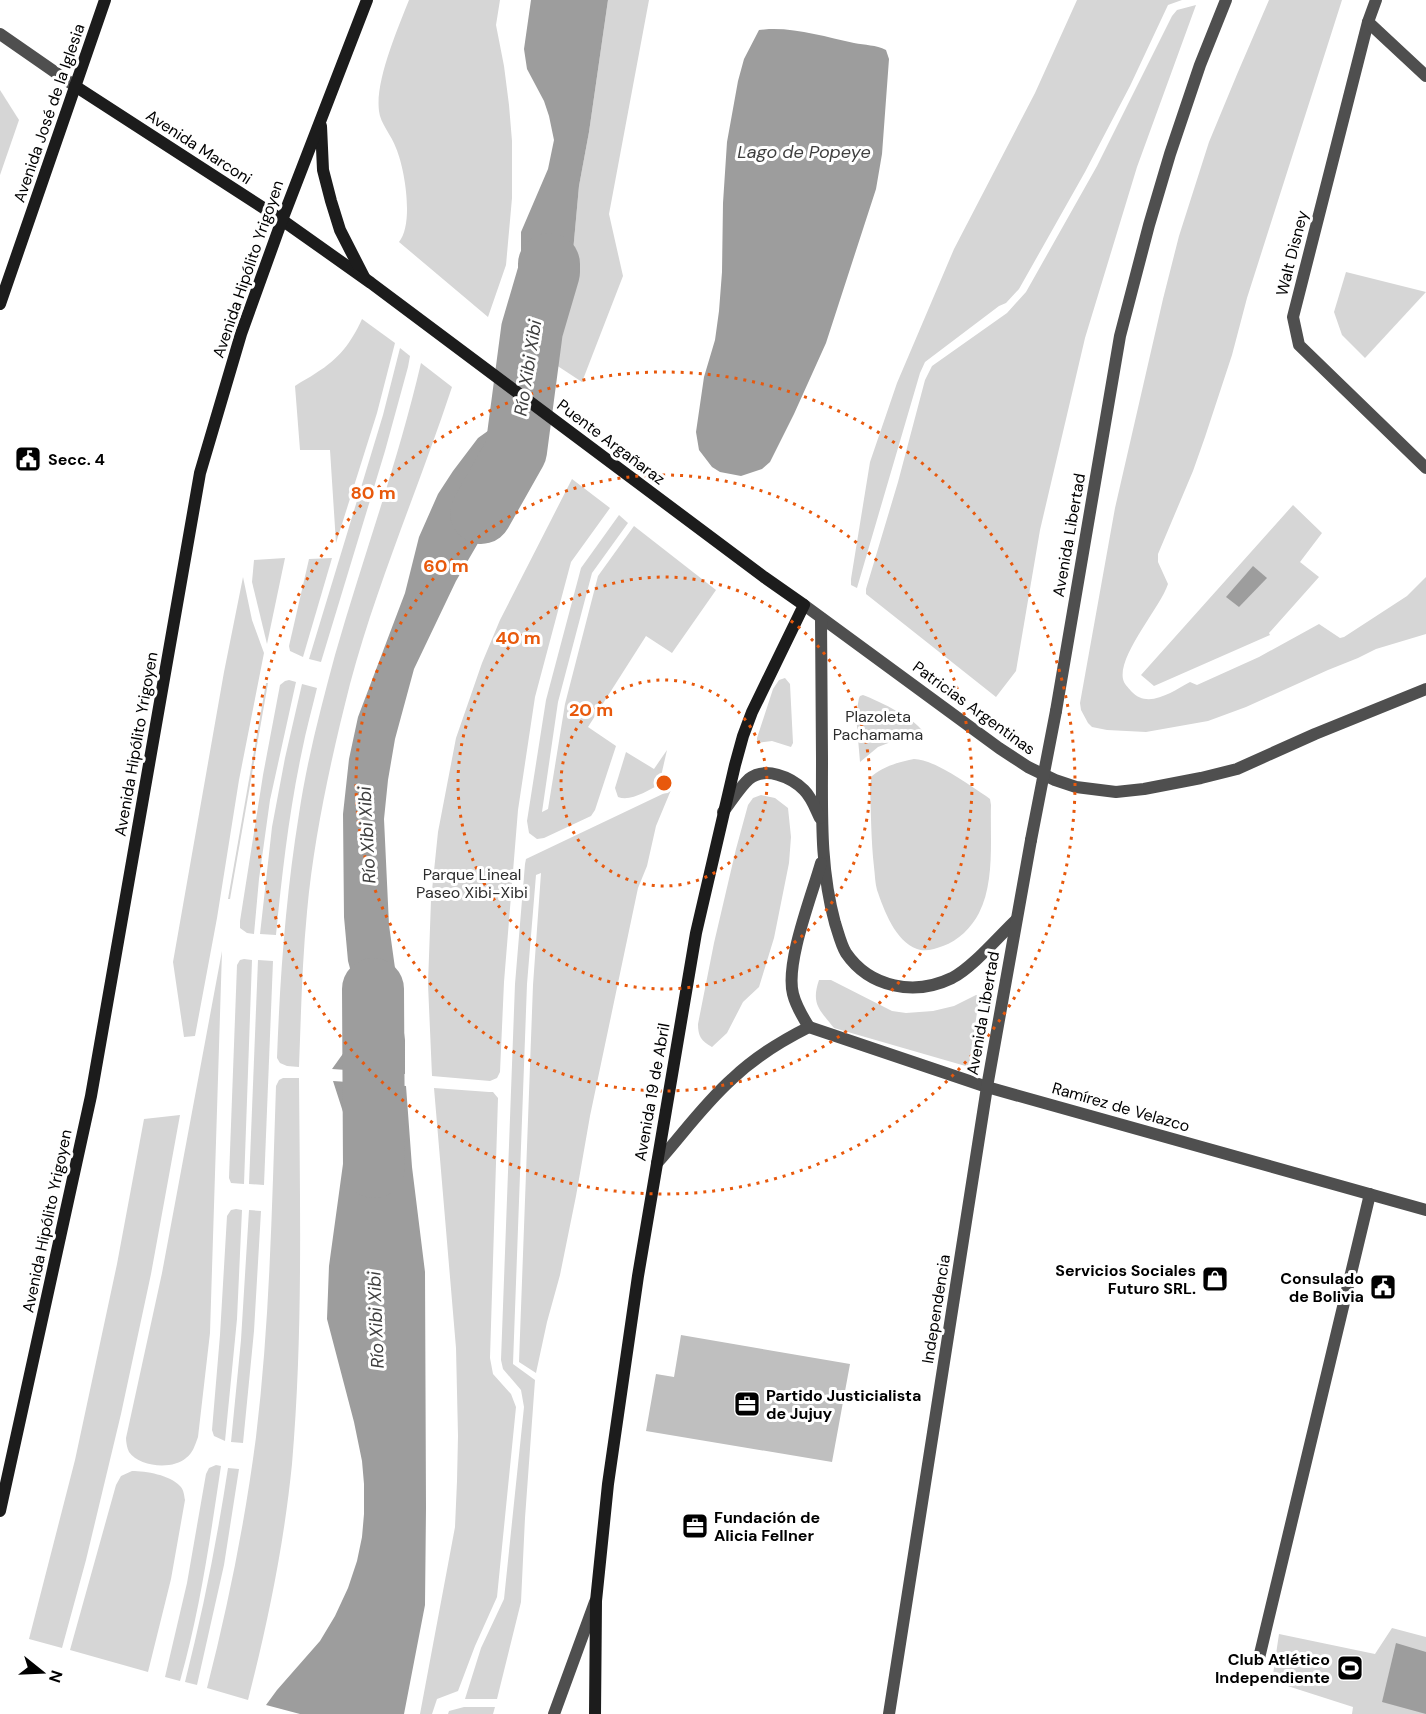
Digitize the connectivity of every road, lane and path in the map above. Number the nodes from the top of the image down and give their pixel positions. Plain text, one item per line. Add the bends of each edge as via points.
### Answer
1 (105, 0) edge
2 (367, 0) edge
3 (1226, 0) edge
4 (1376, 0) edge
5 (1368, 22) junction
6 (0, 34) edge
7 (1426, 76) edge
8 (75, 86) junction
9 (321, 119) junction
10 (282, 220) junction
11 (364, 278) junction
12 (380, 290) joint
13 (0, 304) edge
14 (1426, 468) edge
15 (764, 577) joint
16 (804, 605) junction
17 (821, 618) junction
18 (1426, 689) edge
19 (723, 813) junction
20 (822, 822) junction
21 (823, 858) junction
22 (1016, 920) junction
23 (809, 1027) junction
24 (987, 1087) junction
25 (657, 1163) junction
26 (1370, 1194) junction
27 (1426, 1210) edge
28 (0, 1511) edge
29 (596, 1601) junction
30 (1259, 1658) dead end
31 (554, 1714) edge
32 (595, 1714) edge
33 (889, 1714) edge

1 - 8 main road, Avenida José de la Iglesia
2 - 9 main road, Avenida Hipólito Yrigoyen
3 - 22 street, Avenida Libertad, bridge via 1170,154 1120,336
4 - 5 street, Walt Disney
5 - 7 street
5 - 14 street, Walt Disney via 1293,317 1299,345
6 - 8 street, Avenida Marconi
8 - 10 main road, Avenida Marconi
8 - 13 main road, Avenida José de la Iglesia
9 - 10 main road, Avenida Hipólito Yrigoyen
9 - 11 main road via 323,170 331,201 340,230
10 - 11 main road, Avenida Marconi
10 - 28 main road, Avenida Hipólito Yrigoyen via 241,334 200,473 91,1096
11 - 12 main road, Avenida Marconi
12 - 15 main road, Puente Argañaraz
15 - 16 main road, Patricias Argentinas
16 - 17 street, Patricias Argentinas
16 - 19 main road, Avenida 19 de Abril via 752,712
17 - 18 street, Patricias Argentinas via 1028,767 1076,787 1116,792 1237,769
17 - 20 street
19 - 20 street via 750,778 763,772 792,781 804,790
19 - 25 main road, Avenida 19 de Abril via 696,933
20 - 21 street
21 - 22 street via 831,909 846,952 865,973 880,982 916,988 950,978 965,970
21 - 23 street via 792,965 792,992
22 - 24 street, Avenida Libertad
23 - 24 street, Ramírez de Velazco
23 - 25 street via 782,1041 731,1079
24 - 26 street, Ramírez de Velazco
24 - 33 street, Independencia
25 - 29 main road, Avenida 19 de Abril via 624,1366
26 - 27 street, Ramírez de Velazco
26 - 30 street
29 - 31 street, Avenida 19 de Abril
29 - 32 main road, Avenida 19 de Abril

